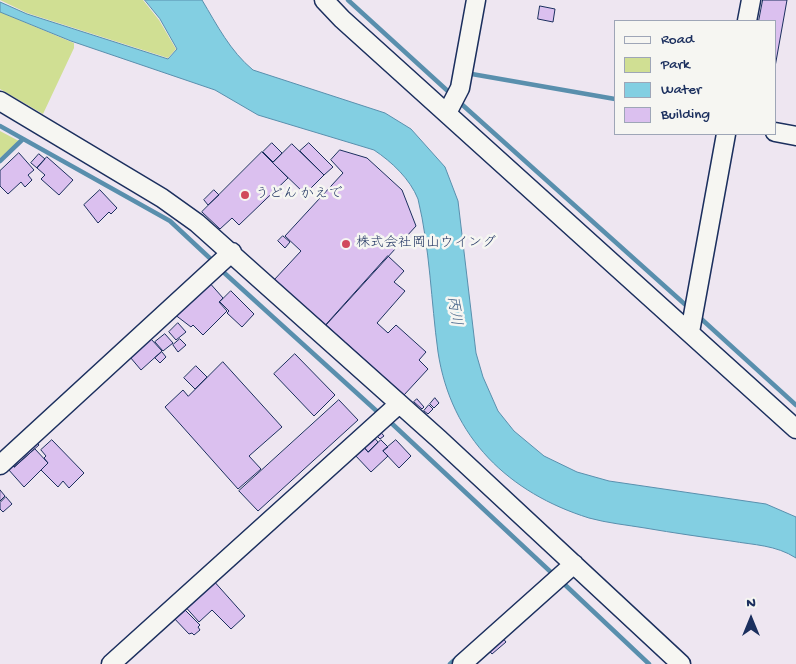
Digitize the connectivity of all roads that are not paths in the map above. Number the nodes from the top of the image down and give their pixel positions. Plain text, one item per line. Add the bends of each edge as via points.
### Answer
1 (324, 0) edge
2 (476, 0) edge
3 (751, 0) edge
4 (748, 20) edge
5 (0, 101) edge
6 (452, 103) junction
7 (776, 132) edge
8 (726, 135) edge
9 (796, 136) edge
10 (222, 262) junction
11 (692, 318) junction
12 (389, 412) junction
13 (796, 429) edge
14 (0, 465) edge
15 (564, 573) junction
16 (111, 664) edge
17 (462, 664) edge
18 (681, 664) edge

1 - 6 street
2 - 6 street via 463,72
3 - 4 street
5 - 10 street via 175,206
6 - 11 street
7 - 9 street
8 - 11 street
10 - 12 street
10 - 14 street
11 - 13 street
12 - 15 street
12 - 16 street
15 - 17 street
15 - 18 street

